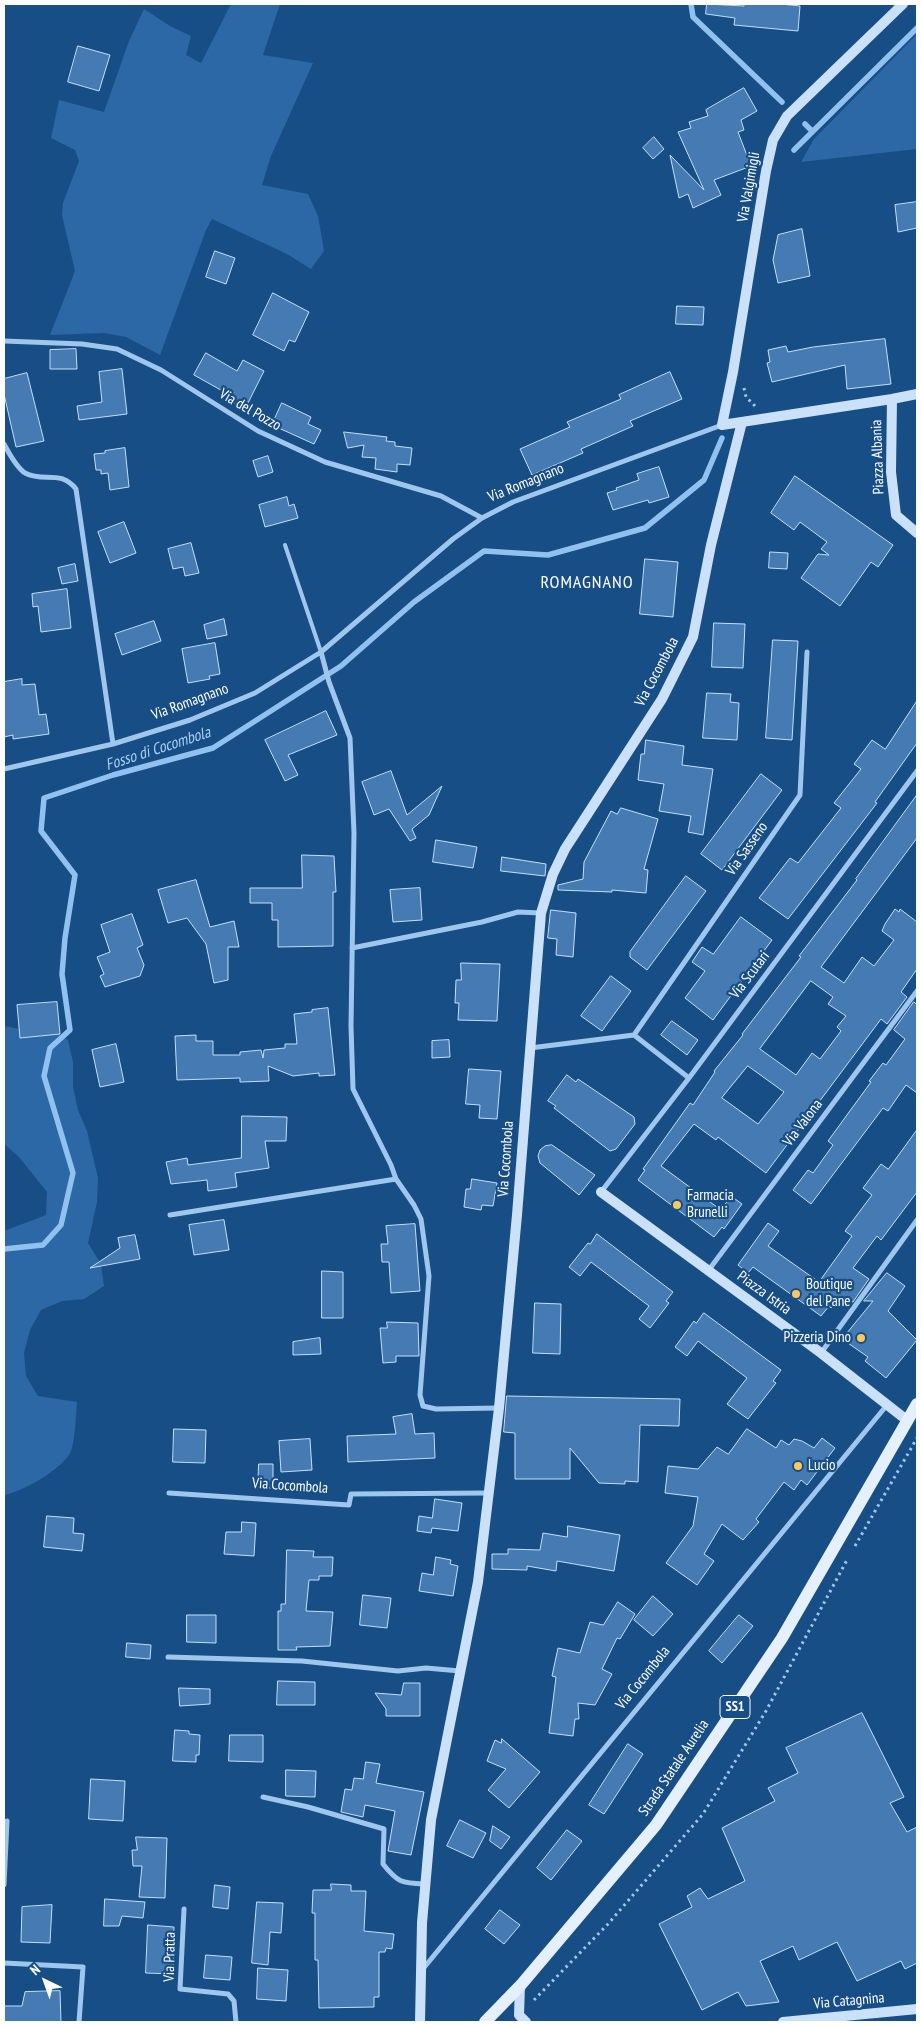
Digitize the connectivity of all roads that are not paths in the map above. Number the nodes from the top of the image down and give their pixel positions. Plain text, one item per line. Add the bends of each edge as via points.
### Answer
1 (903, 4) edge
2 (4, 341) edge
3 (917, 394) edge
4 (892, 400) junction
5 (742, 422) junction
6 (722, 425) junction
7 (4, 444) edge
8 (482, 518) junction
9 (917, 533) edge
10 (285, 544) dead end
11 (321, 652) junction
12 (807, 652) dead end
13 (113, 744) junction
14 (4, 769) edge
15 (917, 771) edge
16 (541, 913) junction
17 (352, 948) junction
18 (917, 991) edge
19 (634, 1035) junction
20 (529, 1048) junction
21 (689, 1078) junction
22 (396, 1179) junction
23 (601, 1192) joint
24 (170, 1215) dead end
25 (917, 1220) edge
26 (708, 1271) junction
27 (821, 1353) junction
28 (917, 1404) edge
29 (887, 1405) junction
30 (499, 1408) junction
31 (908, 1421) junction
32 (169, 1493) dead end
33 (489, 1493) junction
34 (168, 1657) dead end
35 (460, 1671) junction
36 (263, 1797) dead end
37 (8, 1821) dead end
38 (426, 1884) junction
39 (4, 1885) edge
40 (184, 1909) dead end
41 (4, 1964) edge
42 (422, 1970) junction
43 (520, 1986) junction
44 (917, 2009) edge
45 (79, 2022) edge
46 (236, 2022) edge
47 (420, 2022) edge
48 (485, 2022) edge
49 (526, 2022) edge
50 (783, 2022) edge

1 - 6 street, Via Valgimigli via 787,116 777,133 766,171
2 - 8 street, Via del Pozzo via 117,348 161,370 258,431 325,462 441,496
3 - 4 street, Via Romagnano
4 - 5 street, Via Romagnano
4 - 9 street, Piazza Albania via 891,472 896,515
5 - 6 street, Via Romagnano
5 - 16 street, Via Cocombola via 711,545 693,637 662,700 564,849
6 - 8 street, Via Romagnano via 513,502
7 - 13 street via 24,472 61,478 76,489
8 - 11 street, Via Romagnano
10 - 11 lane
11 - 13 street, Via Romagnano via 255,693 190,720
11 - 17 street via 350,738 354,833
12 - 19 street, Via Sasseno via 800,795
13 - 14 street, Via Romagnano
15 - 21 street, Via Scutari
16 - 17 street via 518,912
16 - 20 street, Via Cocombola
17 - 22 street via 353,1090
18 - 26 street, Via Valona
19 - 20 street
19 - 21 street
20 - 30 street, Via Cocombola
21 - 23 street, Via Scutari
22 - 24 street
22 - 30 street via 421,1219 429,1276 420,1395 423,1406 436,1409
23 - 26 street, Piazza Istria
25 - 27 street
26 - 27 street, Piazza Istria
27 - 29 street, Piazza Istria
28 - 31 main road, Strada Statale Aurelia / SS1
29 - 31 street, Piazza Istria
29 - 42 street, Via Cocombola
30 - 33 street, Via Cocombola
31 - 43 main road, Strada Statale Aurelia / SS1 via 782,1638 656,1825
32 - 33 street, Via Cocombola via 349,1505 351,1494
33 - 35 street, Via Cocombola via 478,1582
34 - 35 street via 302,1661 398,1671 426,1668
35 - 38 street, Via Cocombola via 431,1820
36 - 38 street via 384,1829 383,1864 394,1878 407,1883
37 - 39 street
38 - 42 street, Via Cocombola
40 - 46 street, Via Pratta via 180,1989 228,1994 234,2001
41 - 45 street via 83,1968
42 - 47 street, Via Cocombola
43 - 48 main road, Strada Statale Aurelia / SS1
43 - 49 street via 519,2015
44 - 50 street, Via Catagnina

